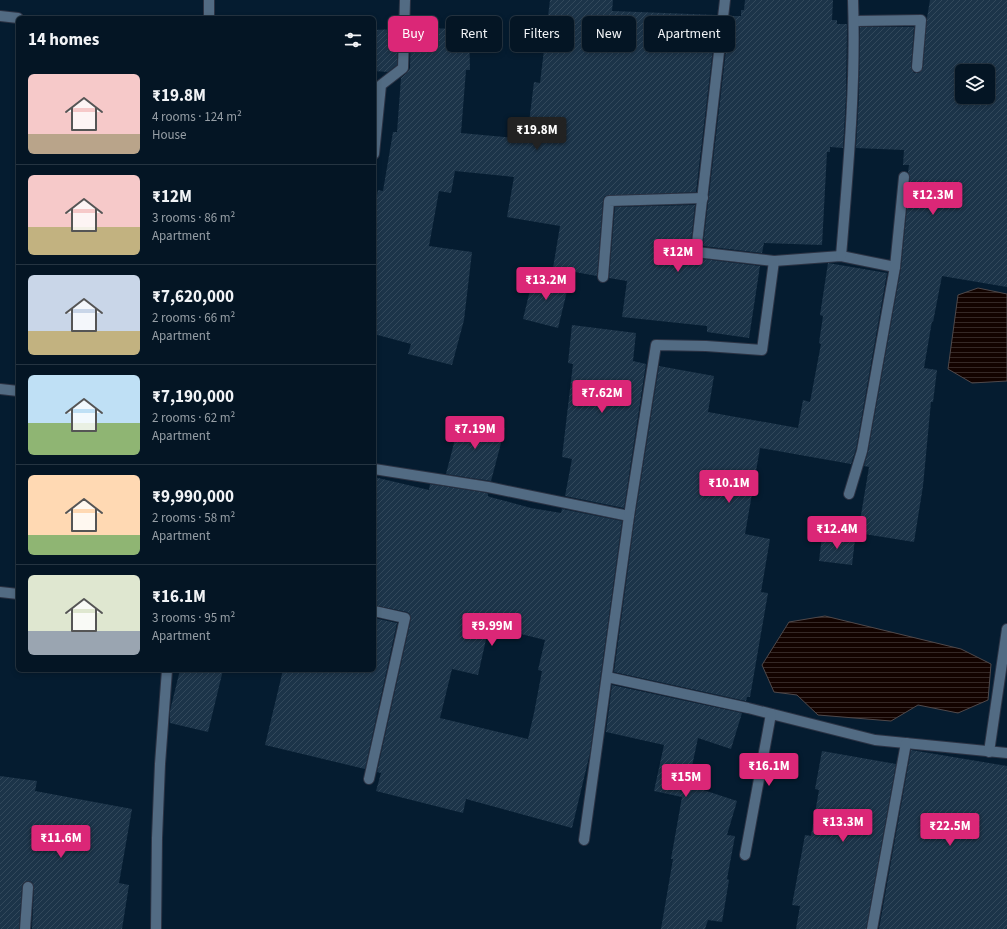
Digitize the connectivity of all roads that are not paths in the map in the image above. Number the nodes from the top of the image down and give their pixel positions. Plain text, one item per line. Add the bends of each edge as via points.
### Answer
1 (209, 0) edge
2 (405, 0) edge
3 (724, 0) edge
4 (853, 0) edge
5 (0, 16) edge
6 (209, 16) edge
7 (16, 18) edge
8 (854, 21) junction
9 (917, 67) dead end
10 (376, 134) edge
11 (904, 177) dead end
12 (703, 198) junction
13 (841, 256) junction
14 (774, 261) junction
15 (895, 268) junction
16 (603, 277) dead end
17 (0, 389) edge
18 (16, 391) edge
19 (376, 468) edge
20 (849, 494) dead end
21 (629, 516) junction
22 (0, 592) edge
23 (16, 594) edge
24 (376, 611) edge
25 (1007, 629) edge
26 (167, 672) edge
27 (607, 677) junction
28 (771, 714) junction
29 (906, 743) junction
30 (989, 752) junction
31 (1007, 753) edge
32 (369, 779) dead end
33 (584, 840) dead end
34 (745, 856) dead end
35 (28, 887) dead end
36 (25, 929) edge
37 (156, 929) edge
38 (872, 929) edge

1 - 6 street
2 - 10 street via 403,68 381,85
3 - 12 street
4 - 8 street
5 - 7 street
8 - 9 street via 921,20
8 - 13 street via 850,140
11 - 15 street
12 - 14 street via 696,252
12 - 16 street via 609,201
13 - 14 street
13 - 15 street
14 - 21 street via 762,350 656,345
15 - 20 street via 862,451
17 - 18 street
19 - 21 street via 488,487
21 - 27 street
22 - 23 street
24 - 32 street via 405,618
25 - 30 street
26 - 37 street via 160,764
27 - 28 street
27 - 33 street
28 - 29 street via 875,740
28 - 34 street
29 - 30 street
29 - 38 street
30 - 31 street
35 - 36 street

